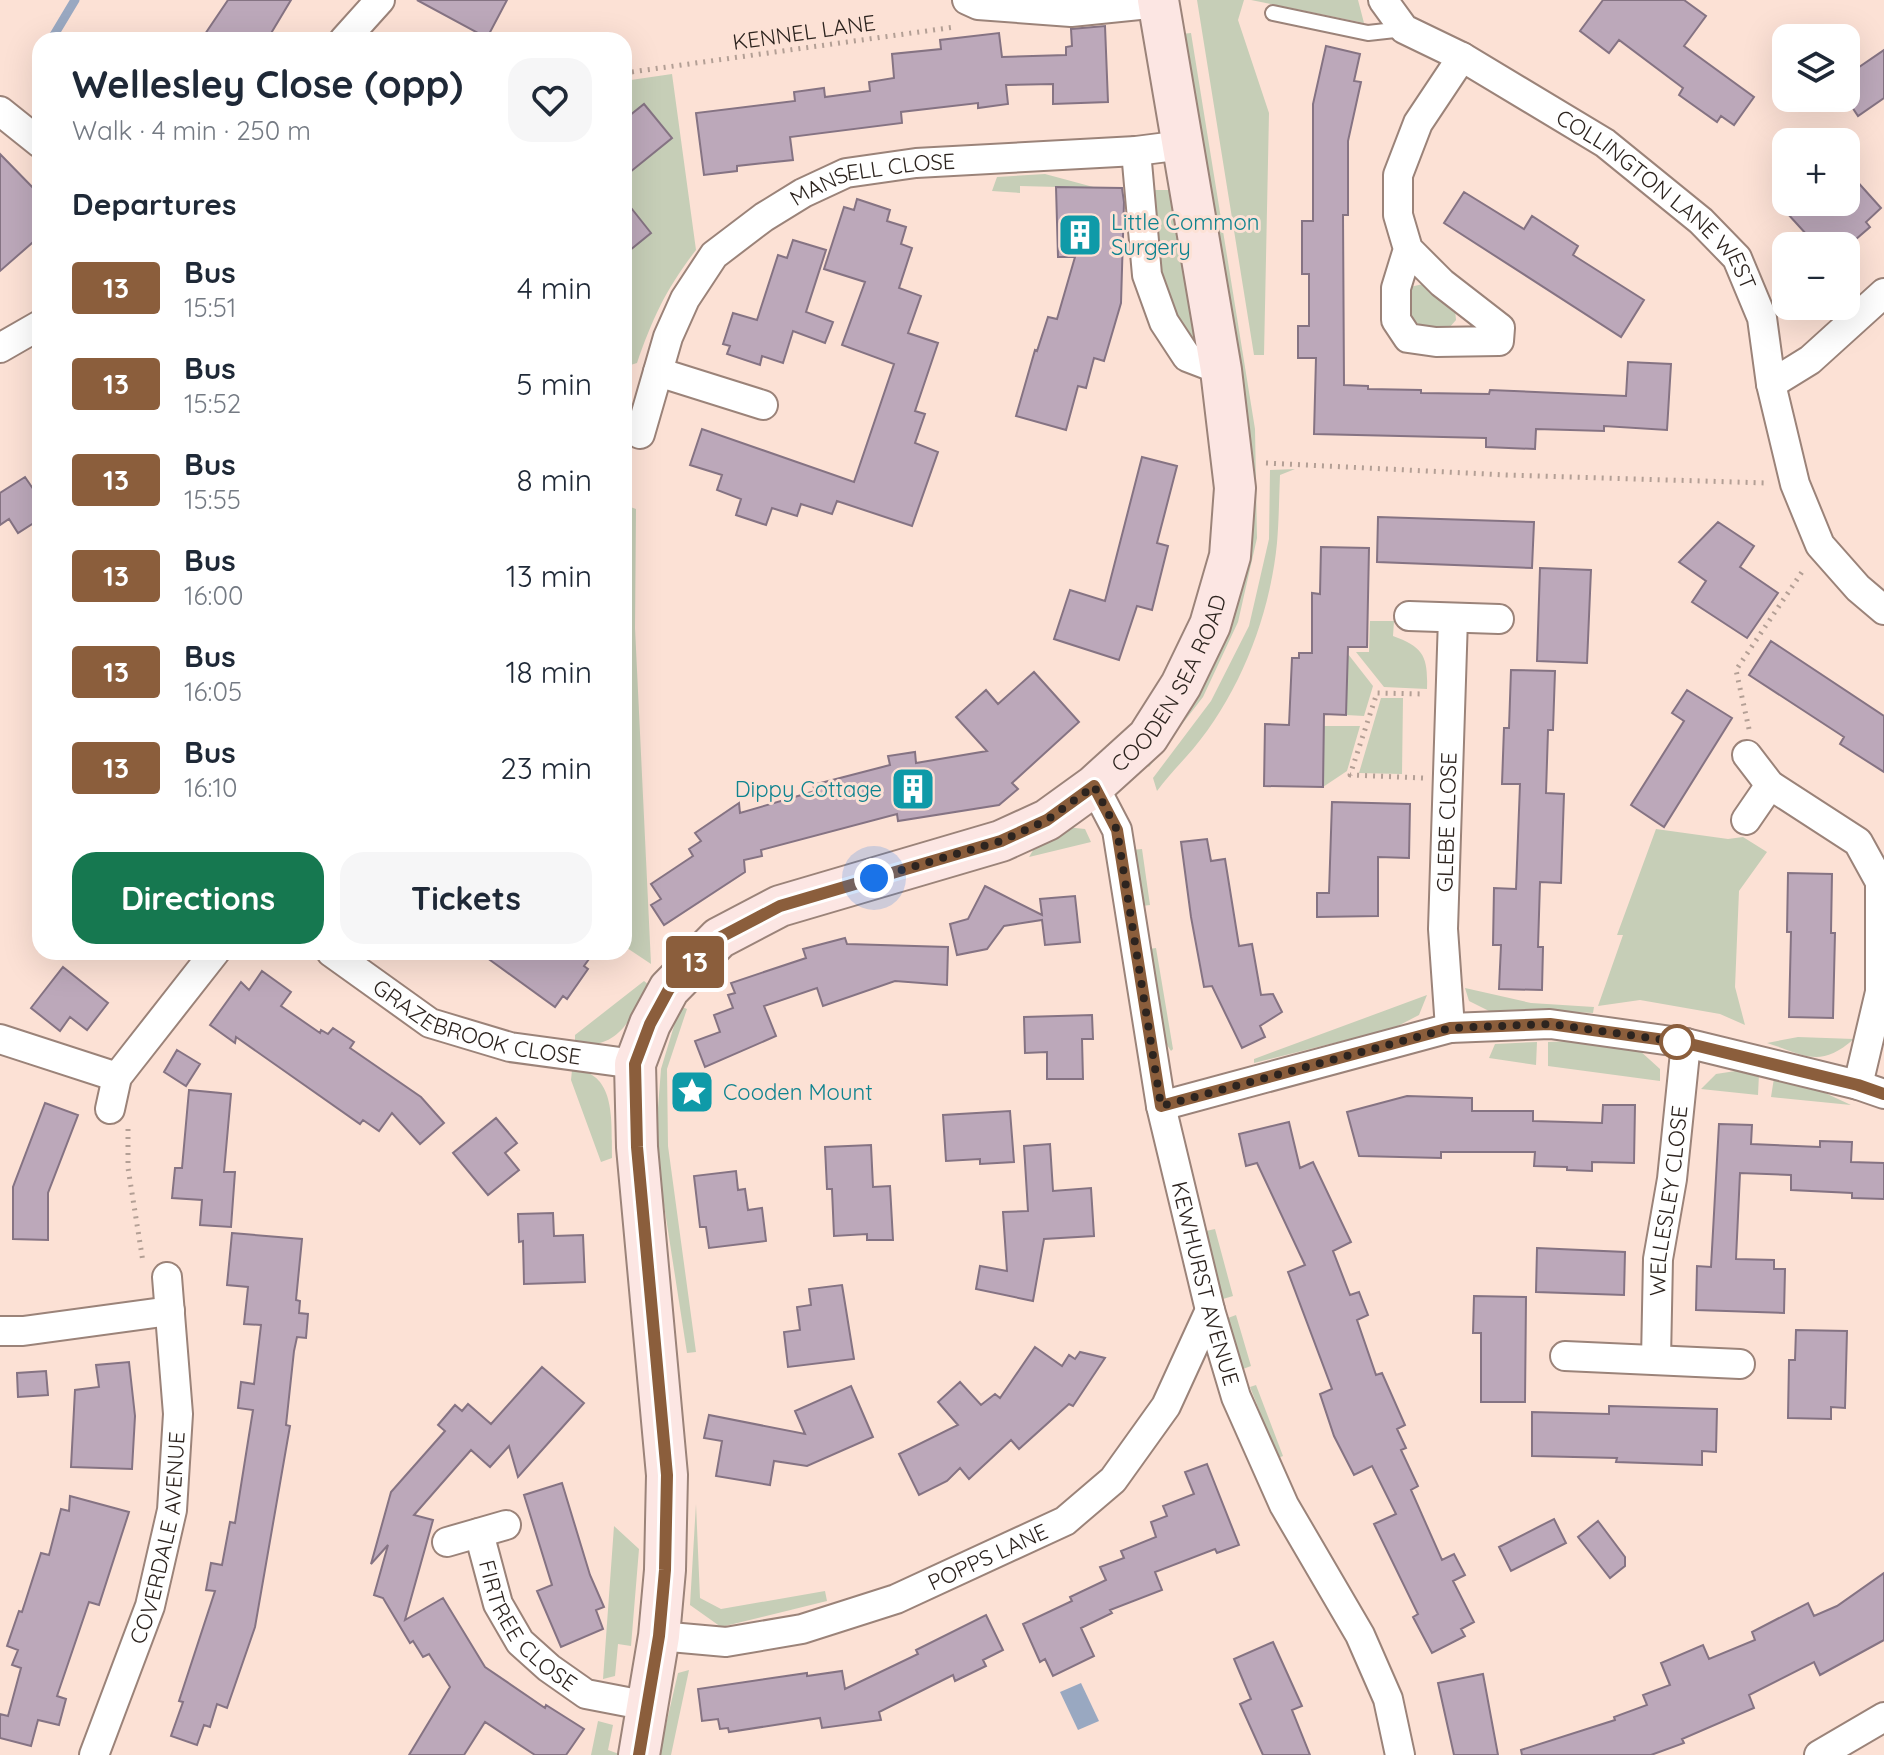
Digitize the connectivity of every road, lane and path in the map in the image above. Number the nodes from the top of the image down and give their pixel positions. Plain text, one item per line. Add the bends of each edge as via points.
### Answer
1 (380, 0) edge
2 (1383, 0) edge
3 (973, 2) edge
4 (1158, 2) edge
5 (1273, 13) dead end
6 (1404, 29) junction
7 (351, 32) edge
8 (1462, 57) junction
9 (632, 72) edge
10 (0, 111) edge
11 (32, 137) edge
12 (1183, 145) junction
13 (1136, 151) junction
14 (1408, 249) dead end
15 (1884, 293) edge
16 (32, 330) edge
17 (0, 348) edge
18 (1221, 370) junction
19 (658, 372) junction
20 (1771, 384) junction
21 (763, 405) dead end
22 (640, 434) dead end
23 (1265, 463) dead end
24 (1795, 484) junction
25 (1820, 545) junction
26 (1884, 610) edge
27 (1409, 616) dead end
28 (1453, 618) junction
29 (1499, 619) dead end
30 (1451, 695) junction
31 (1747, 755) joint
32 (1448, 779) junction
33 (1770, 785) junction
34 (1094, 786) junction
35 (1746, 820) dead end
36 (1877, 859) edge
37 (209, 960) edge
38 (342, 960) edge
39 (1450, 1028) junction
40 (0, 1039) edge
41 (1686, 1043) junction
42 (635, 1064) junction
43 (117, 1077) junction
44 (1871, 1089) edge
45 (1161, 1106) junction
46 (110, 1109) joint
47 (167, 1277) joint
48 (1210, 1310) junction
49 (170, 1311) junction
50 (0, 1331) edge
51 (1565, 1356) dead end
52 (1656, 1360) junction
53 (1740, 1364) dead end
54 (506, 1525) dead end
55 (479, 1533) junction
56 (447, 1542) dead end
57 (659, 1636) junction
58 (648, 1706) junction
59 (1884, 1717) edge
60 (94, 1755) edge
61 (639, 1755) edge
62 (1400, 1755) edge
63 (1819, 1755) edge

1 - 7 street
2 - 6 street, COLLINGTON LANE WEST
3 - 4 street via 1071,12
3 - 9 path, KENNEL LANE via 960,26
4 - 12 main road, COODEN SEA ROAD
5 - 6 lane via 1368,33
6 - 8 street, COLLINGTON LANE WEST
8 - 14 street via 1418,123 1398,175 1398,215
8 - 20 street, COLLINGTON LANE WEST via 1605,143 1701,221 1737,258 1762,318
10 - 11 street
12 - 13 street, MANSELL CLOSE
12 - 18 main road, COODEN SEA ROAD
13 - 18 street via 1147,275 1164,322 1187,357
13 - 19 street, MANSELL CLOSE via 916,163 846,173 764,217 714,255 685,299
15 - 20 street via 1810,360
16 - 17 street
18 - 34 main road, COODEN SEA ROAD via 1235,488 1230,556 1210,625 1148,737
19 - 21 street
19 - 22 street, MANSELL CLOSE
20 - 24 street, COLLINGTON LANE WEST
23 - 24 path
24 - 25 street, COLLINGTON LANE WEST
25 - 26 street, COLLINGTON LANE WEST
25 - 31 path via 1736,670 1752,740
27 - 28 street
28 - 29 street
28 - 30 street, GLEBE CLOSE
30 - 32 street, GLEBE CLOSE
30 - 32 path via 1377,693 1350,775
31 - 33 street
32 - 39 street, GLEBE CLOSE via 1443,929
33 - 35 street
33 - 36 street
34 - 42 main road, COODEN SEA ROAD via 1047,820 1001,841 780,906 719,938 669,989
34 - 45 street, KEWHURST AVENUE via 1117,830
36 - 44 street via 1880,992
37 - 43 street
38 - 42 street, GRAZEBROOK CLOSE via 430,1023 510,1047
39 - 41 street via 1550,1024
39 - 45 street
40 - 43 street
41 - 44 street
41 - 52 street, WELLESLEY CLOSE via 1658,1259
42 - 57 main road, COODEN SEA ROAD via 645,1256 667,1475
43 - 46 street
45 - 48 street, KEWHURST AVENUE
46 - 47 path via 128,1122 128,1168 145,1270
47 - 49 street, COVERDALE AVENUE
48 - 57 street, POPPS LANE via 1166,1406 1113,1480 1065,1521 896,1599 802,1629 726,1642
48 - 62 street, KEWHURST AVENUE via 1236,1397 1284,1505 1360,1635 1388,1699
49 - 50 street
49 - 60 street, COVERDALE AVENUE via 178,1414 172,1510 150,1606
51 - 52 street
52 - 53 street
54 - 55 street, FIRTREE CLOSE
55 - 56 street, FIRTREE CLOSE
55 - 58 street, FIRTREE CLOSE via 498,1604 520,1642 586,1694
57 - 58 main road, COODEN SEA ROAD
58 - 61 main road, COODEN SEA ROAD
59 - 63 street

